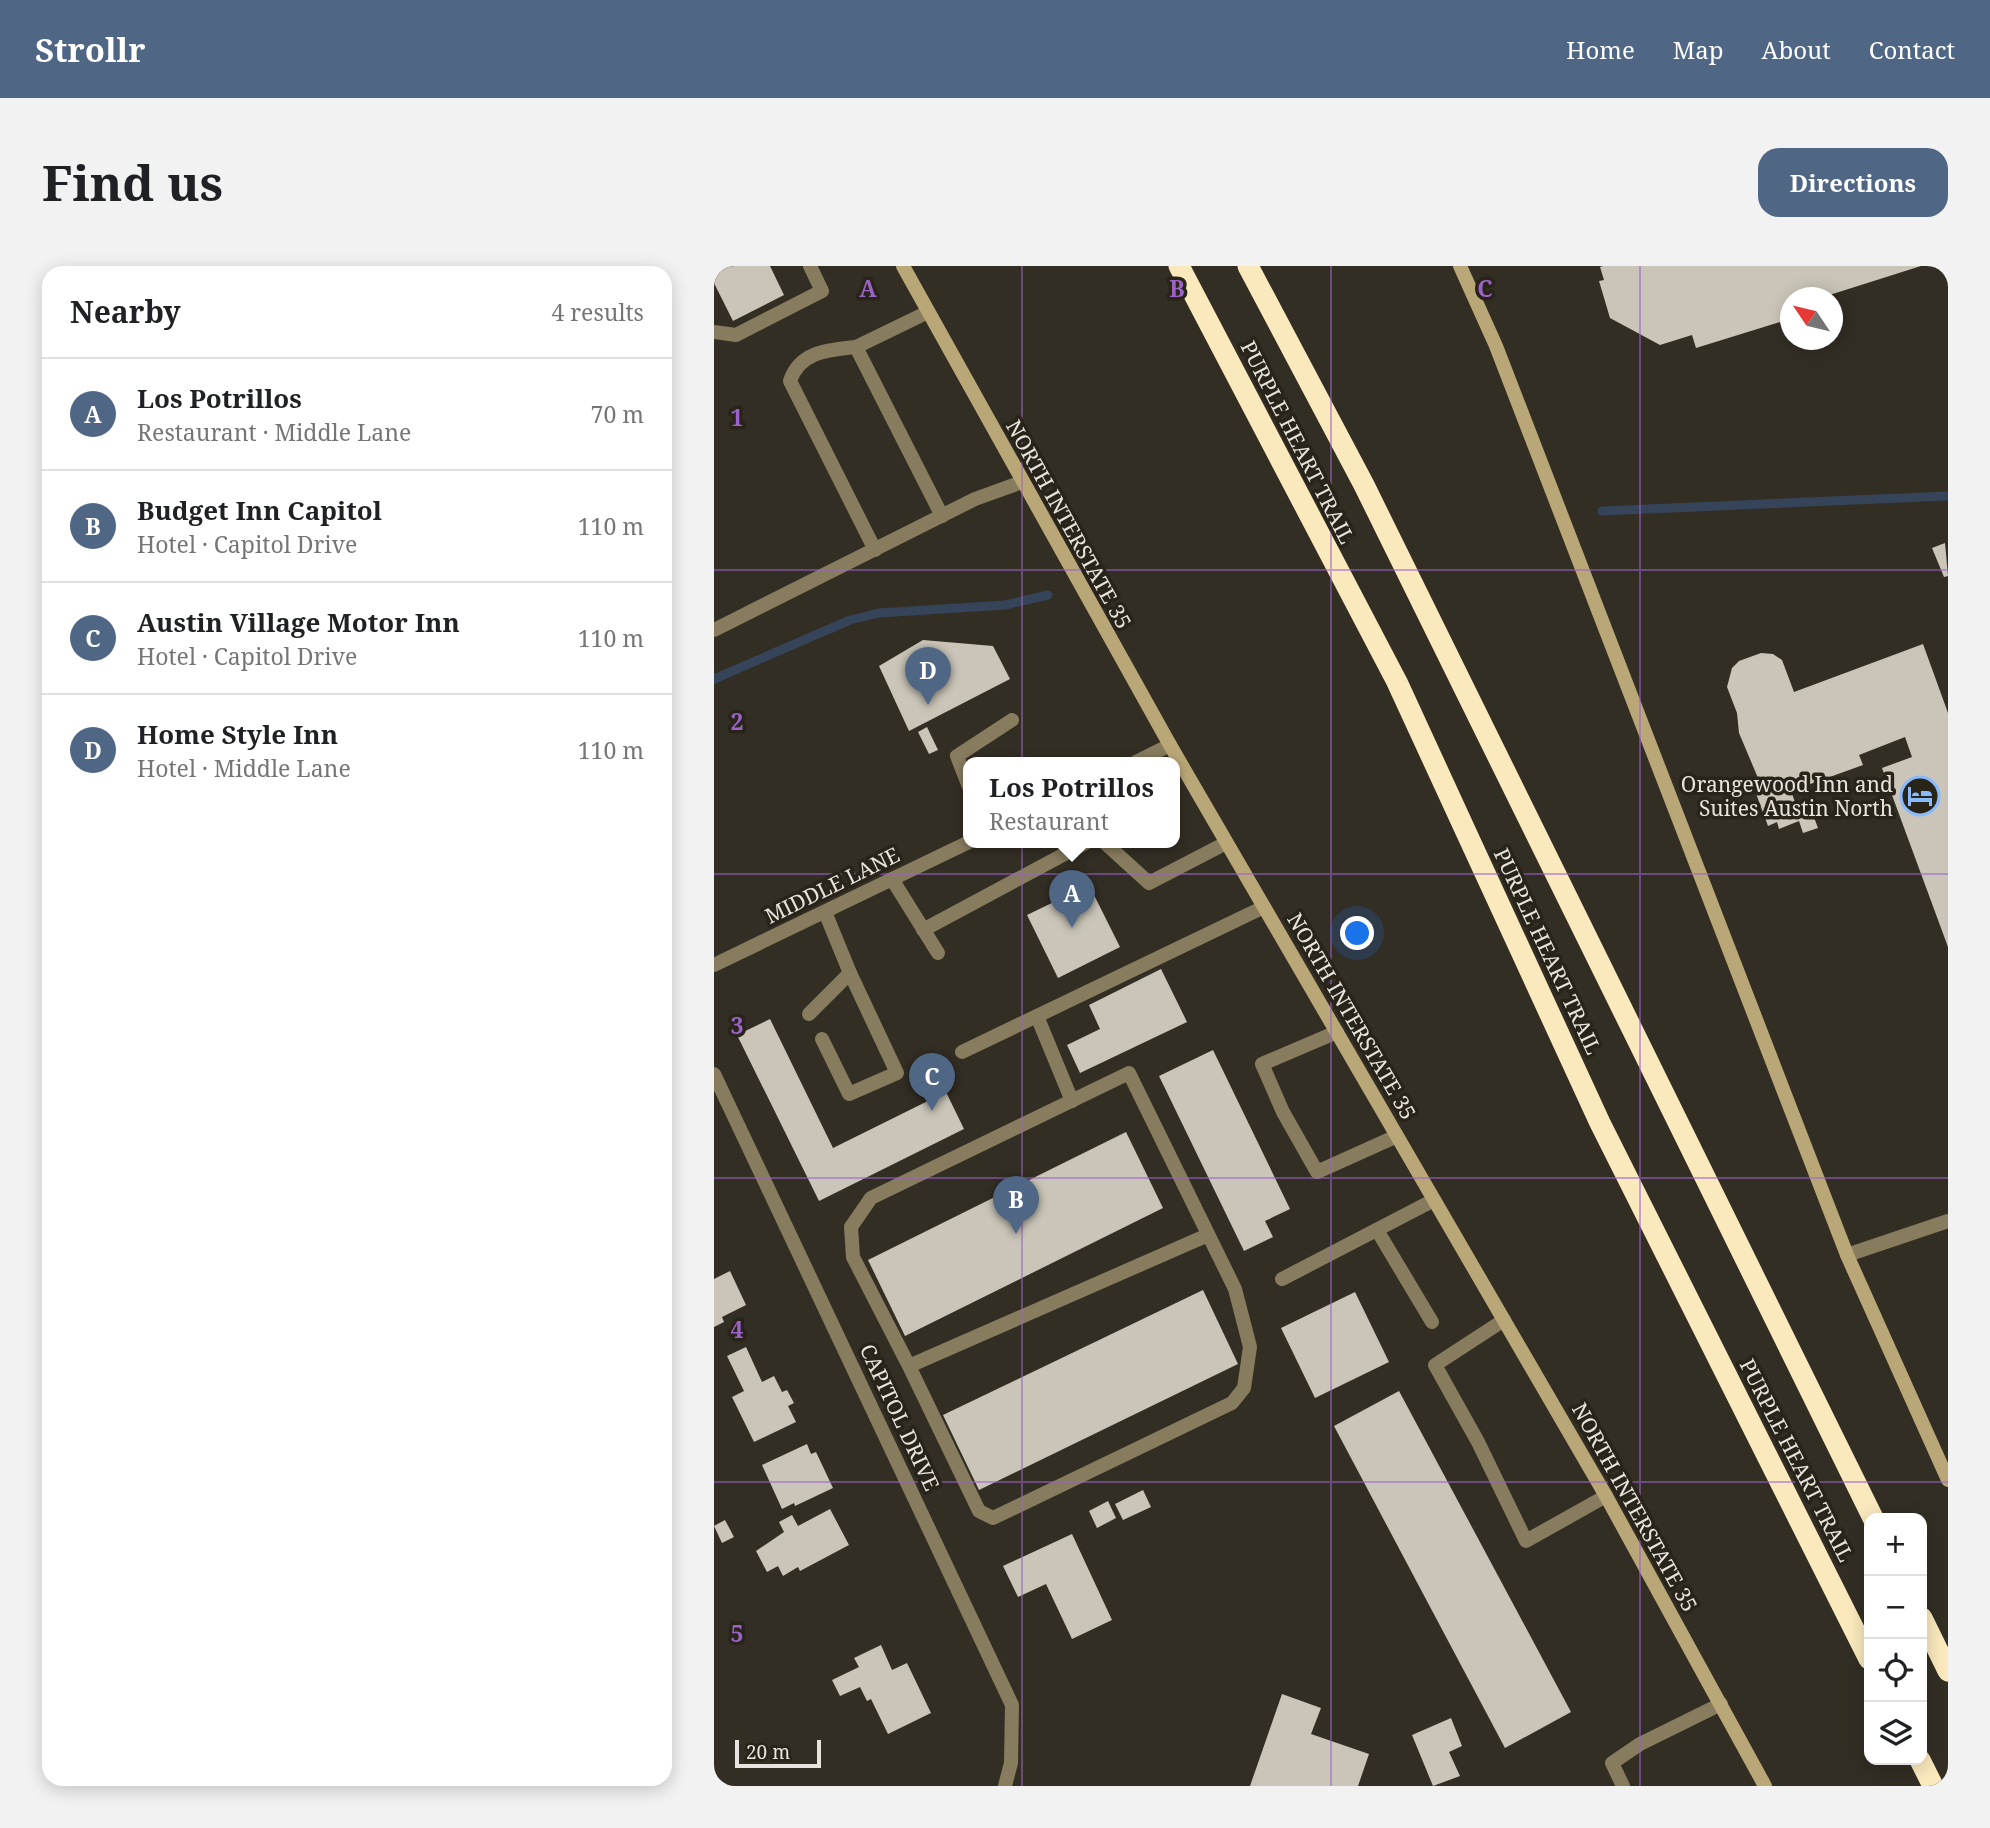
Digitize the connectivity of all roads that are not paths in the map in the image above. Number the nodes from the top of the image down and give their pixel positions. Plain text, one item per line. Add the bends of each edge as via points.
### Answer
1 (810, 266) edge
2 (902, 266) edge
3 (1179, 266) edge
4 (1248, 266) edge
5 (1460, 266) edge
6 (926, 313) junction
7 (714, 332) edge
8 (856, 347) junction
9 (1022, 482) junction
10 (942, 516) junction
11 (876, 550) junction
12 (714, 629) edge
13 (1012, 720) dead end
14 (1170, 745) junction
15 (1146, 757) edge
16 (1177, 757) edge
17 (1180, 762) edge
18 (963, 772) edge
19 (1226, 843) junction
20 (963, 845) edge
21 (1076, 848) edge
22 (1111, 848) edge
23 (892, 879) junction
24 (1264, 907) junction
25 (825, 912) junction
26 (923, 930) junction
27 (938, 953) dead end
28 (714, 965) edge
29 (850, 973) junction
30 (809, 1014) dead end
31 (1037, 1016) junction
32 (1337, 1032) junction
33 (822, 1039) dead end
34 (962, 1052) dead end
35 (714, 1073) edge
36 (1072, 1101) junction
37 (1397, 1136) junction
38 (1434, 1200) junction
39 (1947, 1224) edge
40 (1377, 1230) junction
41 (1208, 1235) junction
42 (1847, 1255) junction
43 (1282, 1279) dead end
44 (1504, 1320) junction
45 (1432, 1322) dead end
46 (909, 1366) junction
47 (1948, 1480) edge
48 (1606, 1496) junction
49 (1871, 1513) edge
50 (1927, 1628) edge
51 (1864, 1649) edge
52 (1948, 1671) edge
53 (1721, 1704) junction
54 (1922, 1765) edge
55 (1005, 1786) edge
56 (1623, 1786) edge
57 (1765, 1786) edge
58 (1933, 1786) edge

1 - 7 street via 822,291 736,335
2 - 6 main road, NORTH INTERSTATE 35
3 - 51 highway, PURPLE HEART TRAIL via 1397,682 1600,1123
4 - 49 highway, PURPLE HEART TRAIL via 1370,497
5 - 42 main road via 1496,346
6 - 8 street
6 - 9 main road, NORTH INTERSTATE 35
8 - 10 street
8 - 11 street via 816,351 794,369 790,382
9 - 10 street
9 - 14 main road, NORTH INTERSTATE 35
10 - 11 street
11 - 12 street
13 - 18 street via 957,756
14 - 15 street
14 - 16 main road, NORTH INTERSTATE 35
17 - 19 main road, NORTH INTERSTATE 35
19 - 22 street via 1149,883
19 - 24 main road, NORTH INTERSTATE 35
20 - 23 street, MIDDLE LANE
21 - 26 street
23 - 25 street, MIDDLE LANE
23 - 26 street
24 - 31 street
24 - 32 main road, NORTH INTERSTATE 35
25 - 28 street, MIDDLE LANE
25 - 29 street
26 - 27 street
29 - 30 street
29 - 33 street via 897,1073 849,1094
31 - 34 street
31 - 36 street
32 - 37 main road, NORTH INTERSTATE 35
32 - 37 street via 1262,1064 1317,1172
35 - 55 street, CAPITOL DRIVE via 1013,1705 1011,1763
36 - 41 street via 1129,1073
36 - 46 street via 871,1198 852,1227 853,1257
37 - 38 main road, NORTH INTERSTATE 35
38 - 40 street
38 - 44 main road, NORTH INTERSTATE 35
39 - 42 street
40 - 43 street
40 - 45 street
41 - 46 street
41 - 46 street via 1235,1289 1250,1348 1244,1388 1232,1403 993,1518 979,1511
42 - 47 main road
44 - 48 main road, NORTH INTERSTATE 35
44 - 48 street via 1435,1364 1526,1541
48 - 53 main road, NORTH INTERSTATE 35
50 - 52 highway
53 - 56 street via 1612,1763
53 - 57 main road, NORTH INTERSTATE 35
54 - 58 highway

